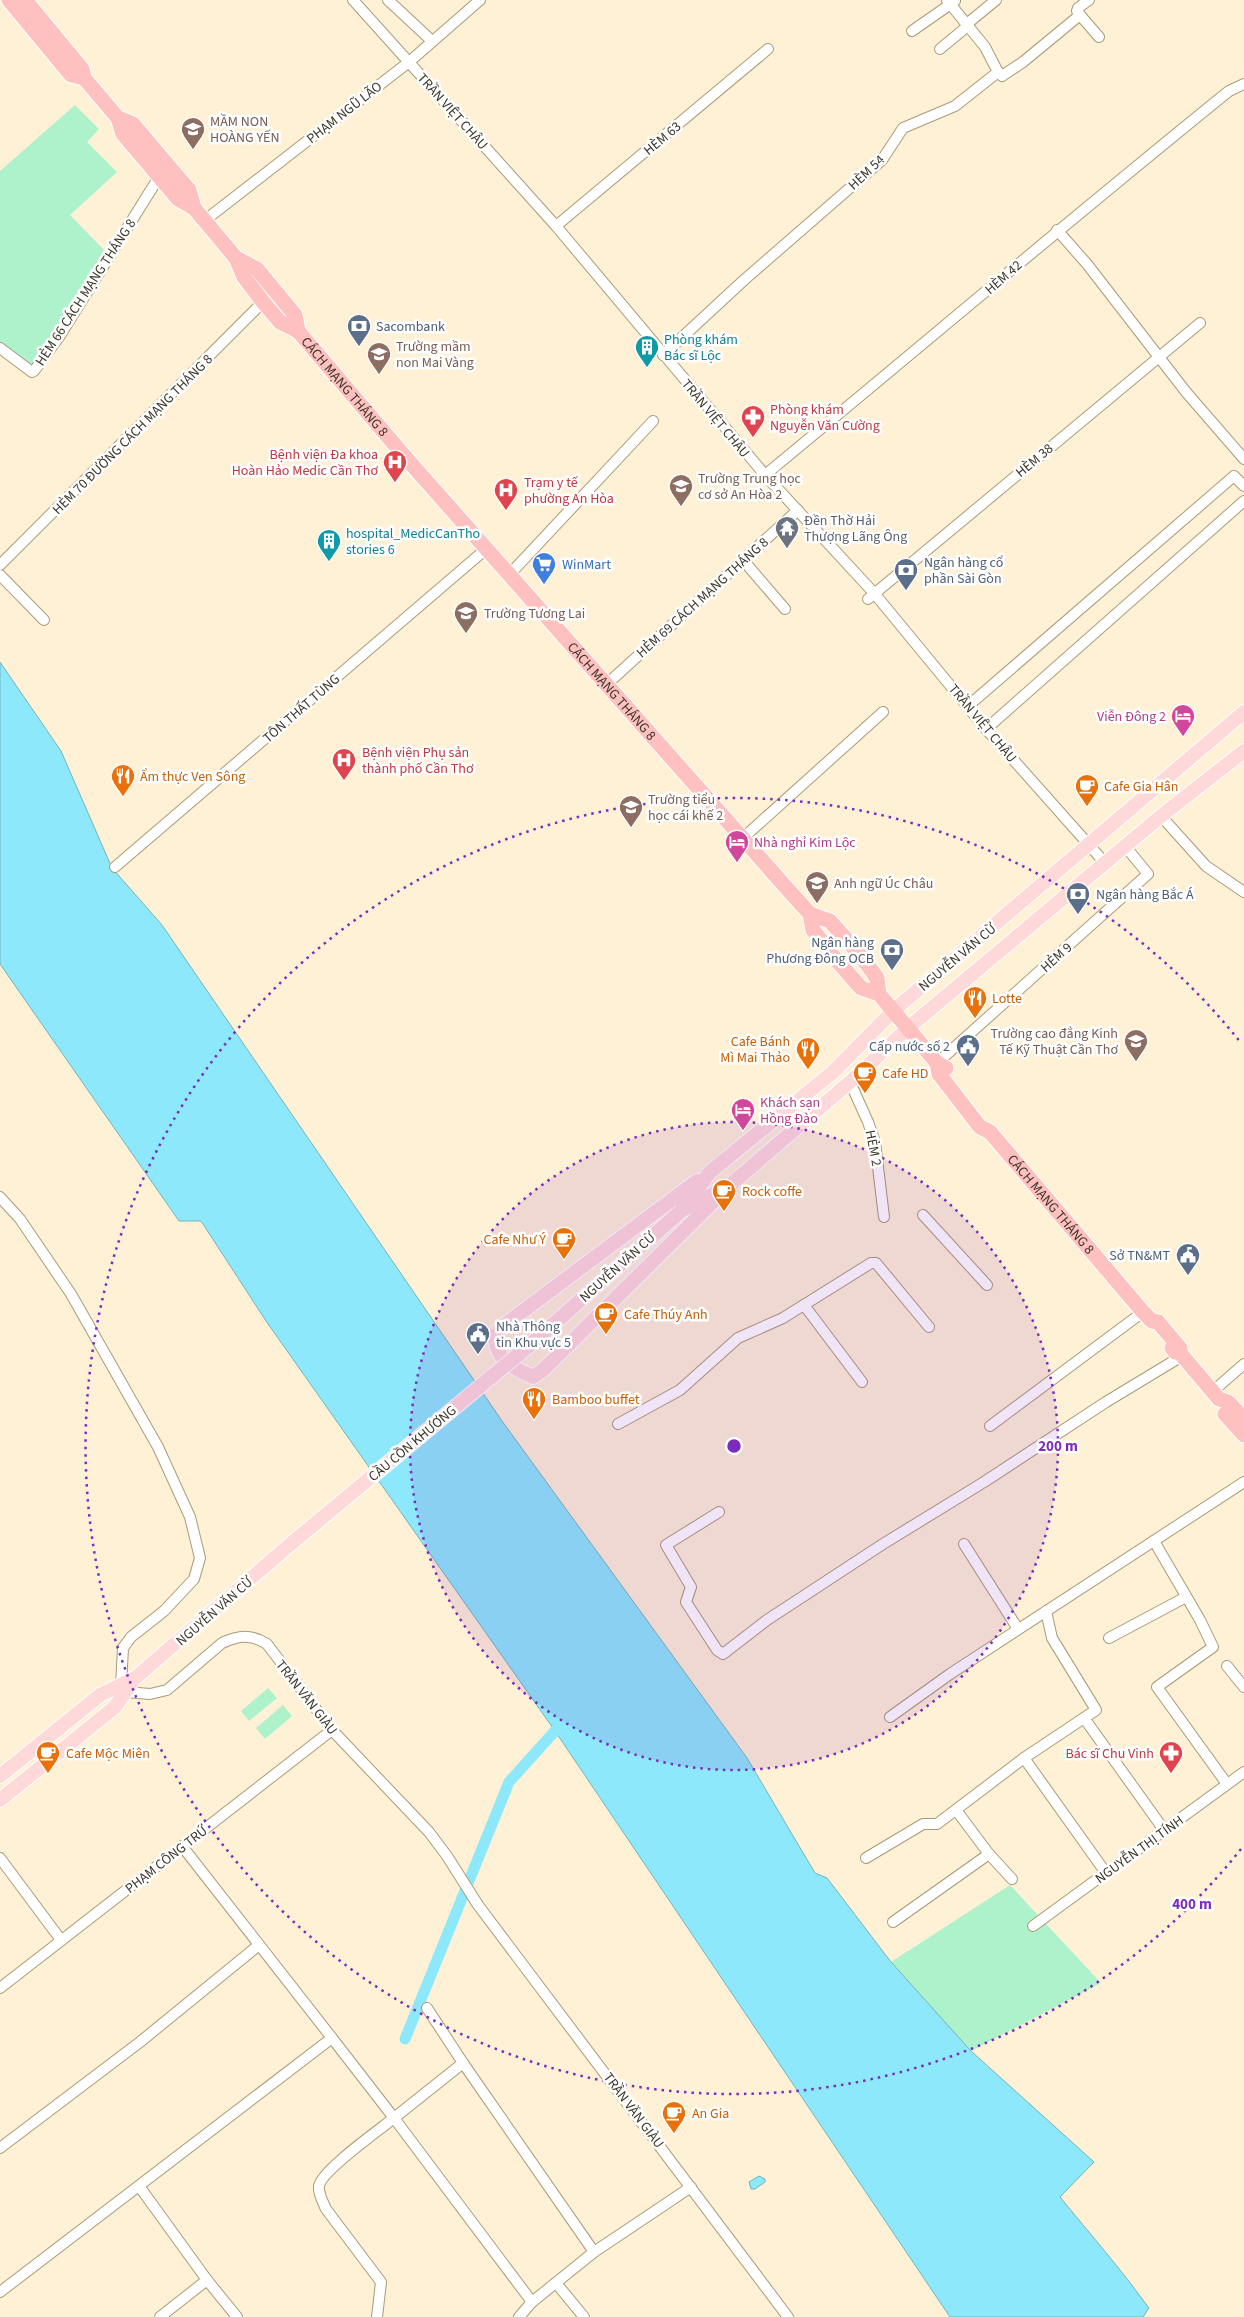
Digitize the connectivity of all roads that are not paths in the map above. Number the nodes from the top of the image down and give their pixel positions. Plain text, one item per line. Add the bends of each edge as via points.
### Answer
1 (9, 0) edge
2 (25, 0) edge
3 (354, 0) edge
4 (388, 0) edge
5 (480, 0) edge
6 (996, 0) edge
7 (1089, 0) edge
8 (952, 1) edge
9 (1080, 15) junction
10 (968, 24) junction
11 (912, 31) dead end
12 (1099, 37) dead end
13 (432, 42) junction
14 (768, 49) dead end
15 (940, 49) dead end
16 (408, 62) junction
17 (998, 72) junction
18 (84, 78) junction
19 (1244, 84) edge
20 (118, 118) junction
21 (159, 177) junction
22 (194, 208) junction
23 (204, 221) junction
24 (556, 226) junction
25 (1057, 230) junction
26 (236, 258) junction
27 (263, 302) junction
28 (1200, 322) dead end
29 (298, 331) junction
30 (0, 348) edge
31 (662, 355) junction
32 (1159, 357) junction
33 (654, 421) dead end
34 (1244, 459) edge
35 (765, 475) junction
36 (1244, 486) edge
37 (1244, 501) edge
38 (798, 510) junction
39 (486, 549) junction
40 (743, 560) junction
41 (0, 566) edge
42 (510, 574) junction
43 (0, 576) edge
44 (871, 596) junction
45 (785, 610) dead end
46 (44, 620) dead end
47 (607, 684) junction
48 (968, 706) junction
49 (883, 712) dead end
50 (1244, 712) edge
51 (986, 729) junction
52 (1244, 751) edge
53 (1161, 816) junction
54 (743, 838) junction
55 (1089, 845) junction
56 (1126, 846) junction
57 (1105, 863) junction
58 (115, 866) dead end
59 (1244, 892) edge
60 (810, 914) junction
61 (879, 994) junction
62 (894, 1011) junction
63 (908, 1028) junction
64 (937, 1063) junction
65 (850, 1082) junction
66 (710, 1172) junction
67 (730, 1186) junction
68 (0, 1197) edge
69 (681, 1211) junction
70 (923, 1215) dead end
71 (884, 1217) dead end
72 (987, 1285) dead end
73 (804, 1305) junction
74 (1148, 1316) junction
75 (928, 1326) dead end
76 (531, 1344) joint
77 (1181, 1354) junction
78 (1244, 1364) edge
79 (862, 1382) dead end
80 (1215, 1396) junction
81 (1244, 1420) edge
82 (618, 1424) dead end
83 (990, 1426) dead end
84 (1244, 1435) edge
85 (1244, 1482) edge
86 (719, 1512) dead end
87 (1154, 1541) junction
88 (293, 1542) joint
89 (964, 1544) dead end
90 (1186, 1597) junction
91 (1046, 1612) junction
92 (1018, 1629) junction
93 (1109, 1638) dead end
94 (1227, 1666) dead end
95 (1244, 1687) edge
96 (123, 1689) junction
97 (890, 1717) dead end
98 (1084, 1718) junction
99 (332, 1730) junction
100 (1024, 1758) junction
101 (1244, 1772) edge
102 (0, 1776) edge
103 (1227, 1784) junction
104 (0, 1800) edge
105 (956, 1810) junction
106 (1164, 1830) junction
107 (182, 1846) junction
108 (989, 1854) junction
109 (0, 1858) edge
110 (866, 1858) dead end
111 (1106, 1873) junction
112 (1012, 1879) dead end
113 (893, 1922) dead end
114 (1033, 1926) dead end
115 (61, 1940) junction
116 (259, 1945) junction
117 (0, 1988) edge
118 (427, 2008) dead end
119 (332, 2038) junction
120 (463, 2063) junction
121 (394, 2118) junction
122 (0, 2148) edge
123 (139, 2186) junction
124 (691, 2187) junction
125 (594, 2252) junction
126 (207, 2280) junction
127 (556, 2283) junction
128 (0, 2292) edge
129 (532, 2302) junction
130 (160, 2317) edge
131 (237, 2317) edge
132 (377, 2317) edge
133 (520, 2317) edge
134 (584, 2317) edge
135 (788, 2317) edge

1 - 18 highway, CÁCH MẠNG THÁNG 8 via 72,75
2 - 18 highway, CÁCH MẠNG THÁNG 8 via 82,69
3 - 16 street, TRẦN VIỆT CHÂU
4 - 13 street
5 - 13 street, PHẠM NGŨ LÃO
6 - 10 street
7 - 9 street via 1078,8
8 - 10 street
8 - 11 street
9 - 12 street
9 - 17 street, HÈM 54 via 1023,62 1002,76
10 - 15 street
10 - 17 street
13 - 16 street, PHẠM NGŨ LÃO
14 - 24 street, HÈM 63
16 - 23 street, PHẠM NGŨ LÃO
16 - 24 street, TRẦN VIỆT CHÂU
17 - 31 street, HÈM 54 via 955,106 903,128 882,160
18 - 20 highway, CÁCH MẠNG THÁNG 8
19 - 25 street, HÈM 42 via 1229,90
20 - 21 highway, CÁCH MẠNG THÁNG 8 via 123,134
20 - 22 highway, CÁCH MẠNG THÁNG 8 via 133,124 189,190
21 - 22 highway, CÁCH MẠNG THÁNG 8 via 178,199
21 - 30 street, HẺM 66 CÁCH MẠNG THÁNG 8 via 34,371
22 - 23 highway, CÁCH MẠNG THÁNG 8
23 - 26 highway, CÁCH MẠNG THÁNG 8
24 - 31 street, TRẦN VIỆT CHÂU
25 - 32 street
25 - 35 street, HÈM 42
26 - 27 highway, CÁCH MẠNG THÁNG 8 via 244,277
26 - 29 highway, CÁCH MẠNG THÁNG 8 via 257,269 270,284 295,315
27 - 29 highway, CÁCH MẠNG THÁNG 8 via 280,322
27 - 41 street, HẺM 70 ĐƯỜNG CÁCH MẠNG THÁNG 8
28 - 32 street, HÈM 38
29 - 39 highway, CÁCH MẠNG THÁNG 8
31 - 35 street, TRẦN VIỆT CHÂU
32 - 34 street
32 - 44 street, HÈM 38
33 - 42 street
35 - 38 street, TRẦN VIỆT CHÂU
36 - 48 street via 1234,476
37 - 51 street
38 - 40 street, HẺM 69 CÁCH MẠNG THÁNG 8
38 - 44 street, TRẦN VIỆT CHÂU
39 - 42 highway, CÁCH MẠNG THÁNG 8
39 - 58 street, TÔN THẤT TÙNG
40 - 45 street
40 - 47 street, HẺM 69 CÁCH MẠNG THÁNG 8
42 - 47 highway, CÁCH MẠNG THÁNG 8
43 - 46 street
44 - 48 street, TRẦN VIỆT CHÂU
47 - 54 highway, CÁCH MẠNG THÁNG 8
48 - 51 street, TRẦN VIỆT CHÂU
49 - 54 street
50 - 55 main road, NGUYỄN VĂN CỪ
51 - 55 street, TRẦN VIỆT CHÂU
52 - 53 main road, NGUYỄN VĂN CỪ
53 - 56 main road, NGUYỄN VĂN CỪ
53 - 59 street via 1206,866
54 - 60 highway, CÁCH MẠNG THÁNG 8
55 - 57 street, TRẦN VIỆT CHÂU
55 - 62 main road, NGUYỄN VĂN CỪ
56 - 57 main road, NGUYỄN VĂN CỪ
56 - 64 street, HẺM 9 via 1148,874
57 - 63 main road, NGUYỄN VĂN CỪ
60 - 61 highway, CÁCH MẠNG THÁNG 8 via 813,930 833,956 861,988
60 - 61 highway, CÁCH MẠNG THÁNG 8 via 830,922 861,956 877,978
61 - 62 highway, CÁCH MẠNG THÁNG 8
62 - 63 highway, CÁCH MẠNG THÁNG 8
62 - 66 main road, NGUYỄN VĂN CỪ via 833,1072
63 - 64 highway, CÁCH MẠNG THÁNG 8
63 - 65 main road, NGUYỄN VĂN CỪ
64 - 74 highway, CÁCH MẠNG THÁNG 8 via 946,1068 989,1121 990,1132
65 - 67 main road, NGUYỄN VĂN CỪ
65 - 71 street, HẺM 2 via 875,1142
66 - 67 main road via 502,1326 494,1336 497,1354 512,1367 533,1376 543,1370
66 - 69 main road, NGUYỄN VĂN CỪ
67 - 69 main road, NGUYỄN VĂN CỪ
68 - 96 street via 20,1219 71,1294 158,1447 190,1517 200,1558 194,1579 123,1648
69 - 76 main road, NGUYỄN VĂN CỪ
70 - 72 street
73 - 75 street via 865,1265 876,1263
73 - 79 street
73 - 82 street via 738,1338 680,1390
74 - 77 highway, CÁCH MẠNG THÁNG 8 via 1158,1322 1180,1348
74 - 83 street
76 - 88 main road, CẦU CỒN KHƯƠNG, bridge
77 - 80 highway, CÁCH MẠNG THÁNG 8
77 - 86 street via 883,1544 767,1620 722,1654 686,1602 691,1587 666,1545
78 - 80 street
80 - 81 highway, CÁCH MẠNG THÁNG 8 via 1228,1402
80 - 84 highway, CÁCH MẠNG THÁNG 8 via 1220,1408
85 - 87 street
87 - 90 street
87 - 91 street
88 - 96 main road, NGUYỄN VĂN CỪ
89 - 92 street
90 - 93 street
90 - 103 street via 1213,1647 1157,1687
91 - 92 street
91 - 98 street via 1052,1638 1096,1710
92 - 97 street
94 - 95 street
96 - 99 street, TRẦN VĂN GIÀU via 160,1694 222,1643 244,1636 255,1637 267,1644
96 - 102 main road, NGUYỄN VĂN CỪ via 100,1695
96 - 104 main road, NGUYỄN VĂN CỪ via 115,1707
98 - 100 street
98 - 106 street
99 - 107 street, PHẠM CÔNG TRỨ
99 - 124 street, TRẦN VĂN GIÀU via 429,1832 478,1905
100 - 105 street
100 - 111 street
101 - 103 street, NGUYỄN THỊ TÍNH
103 - 106 street, NGUYỄN THỊ TÍNH
105 - 108 street
105 - 110 street via 934,1825 923,1824
106 - 111 street, NGUYỄN THỊ TÍNH
107 - 115 street, PHẠM CÔNG TRỨ
107 - 116 street
108 - 112 street
108 - 113 street
109 - 115 street
111 - 114 street, NGUYỄN THỊ TÍNH
115 - 117 street, PHẠM CÔNG TRỨ
116 - 119 street
116 - 122 street via 140,2042
118 - 120 street
119 - 121 street
119 - 123 street
120 - 121 street
120 - 125 street
121 - 129 street
121 - 132 street via 326,2174 319,2188 326,2209 381,2282
123 - 126 street
123 - 128 street
124 - 125 street
124 - 135 street, TRẦN VĂN GIÀU
125 - 127 street
126 - 130 street
126 - 131 street
127 - 129 street
127 - 134 street
129 - 133 street

